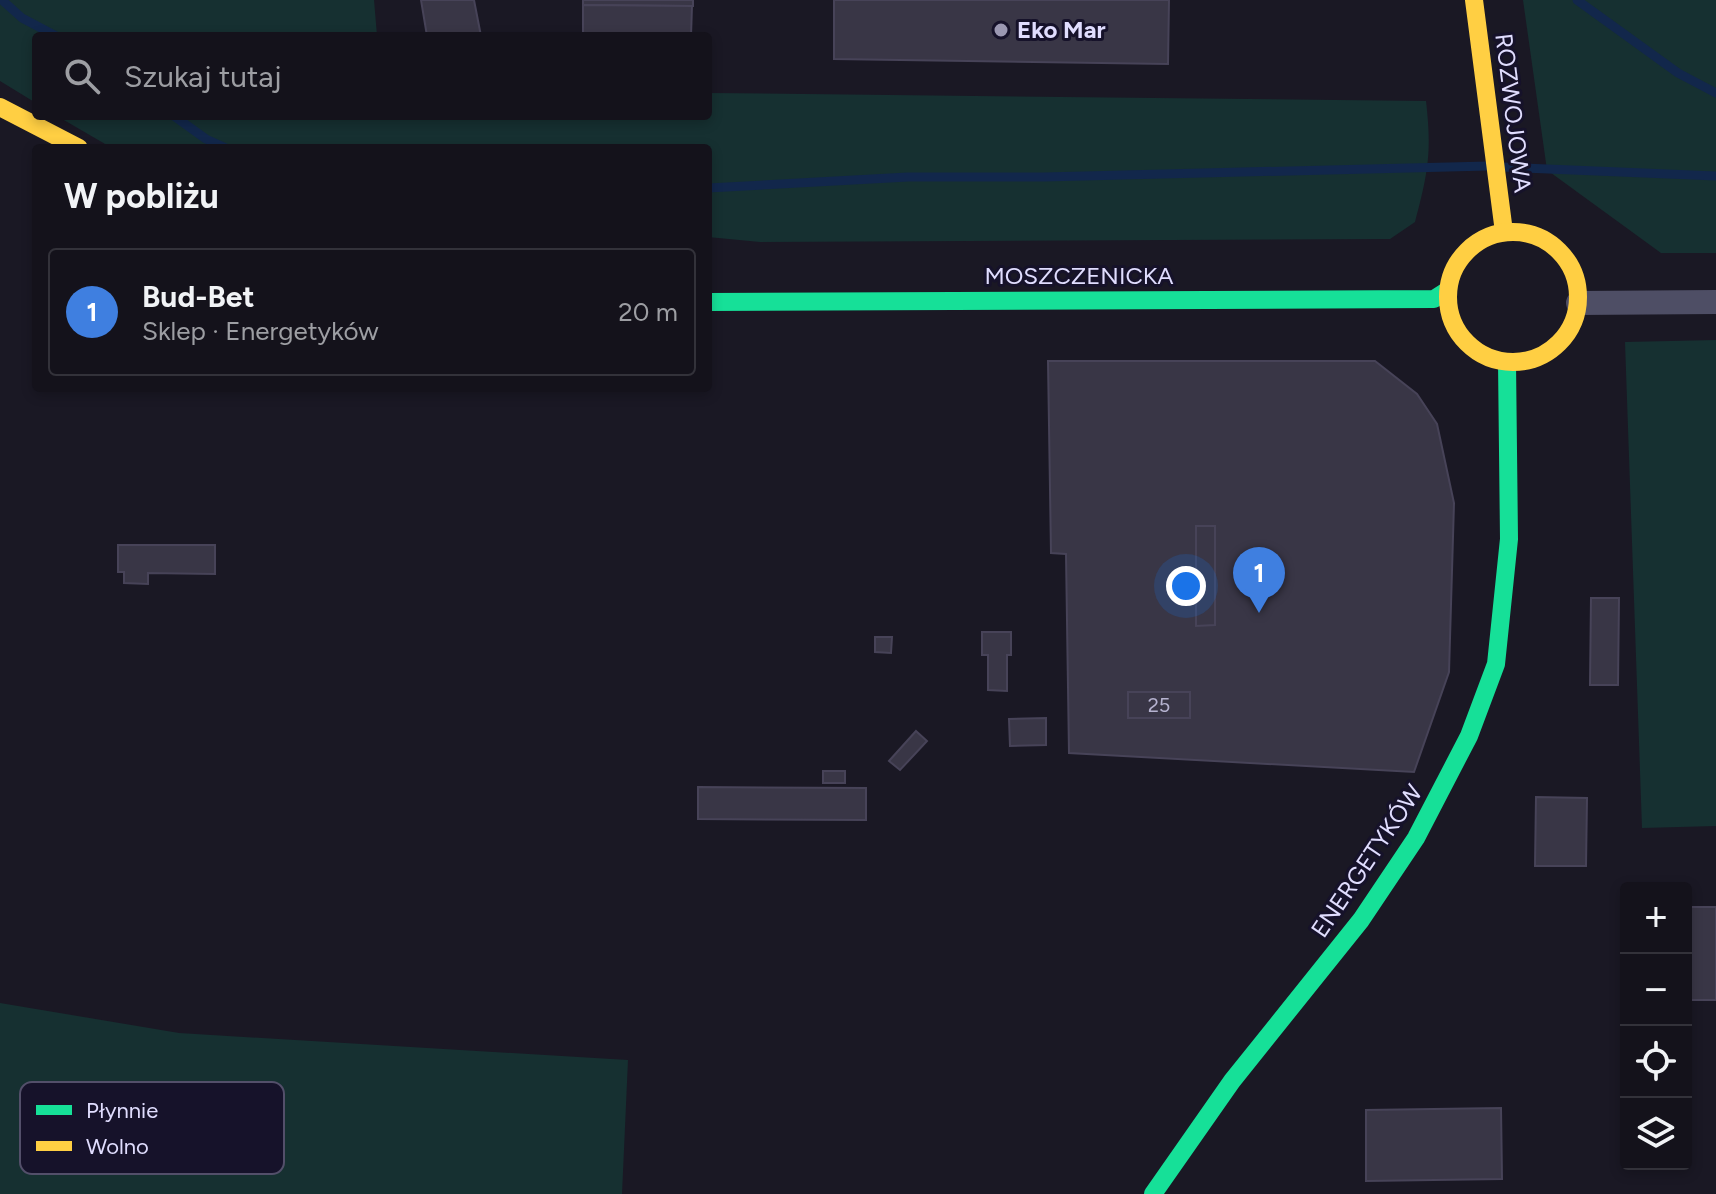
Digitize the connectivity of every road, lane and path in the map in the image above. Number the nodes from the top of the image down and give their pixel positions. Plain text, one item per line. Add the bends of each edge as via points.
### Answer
1 (1474, 0) edge
2 (0, 107) edge
3 (71, 144) edge
4 (1504, 232) junction
5 (1448, 290) junction
6 (712, 302) edge
7 (1716, 302) edge
8 (1578, 303) junction
9 (1507, 362) junction
10 (1153, 1194) edge

1 - 4 street, ROZWOJOWA
2 - 3 street
4 - 5 street via 1466,252
4 - 8 street via 1542,239 1558,251 1577,284
5 - 6 street, MOSZCZENICKA via 1434,299
5 - 9 street via 1449,311 1470,346
7 - 8 street
8 - 9 street via 1573,323 1546,353
9 - 10 street, ENERGETYKÓW via 1509,539 1496,664 1469,736 1416,838 1361,920 1232,1081

